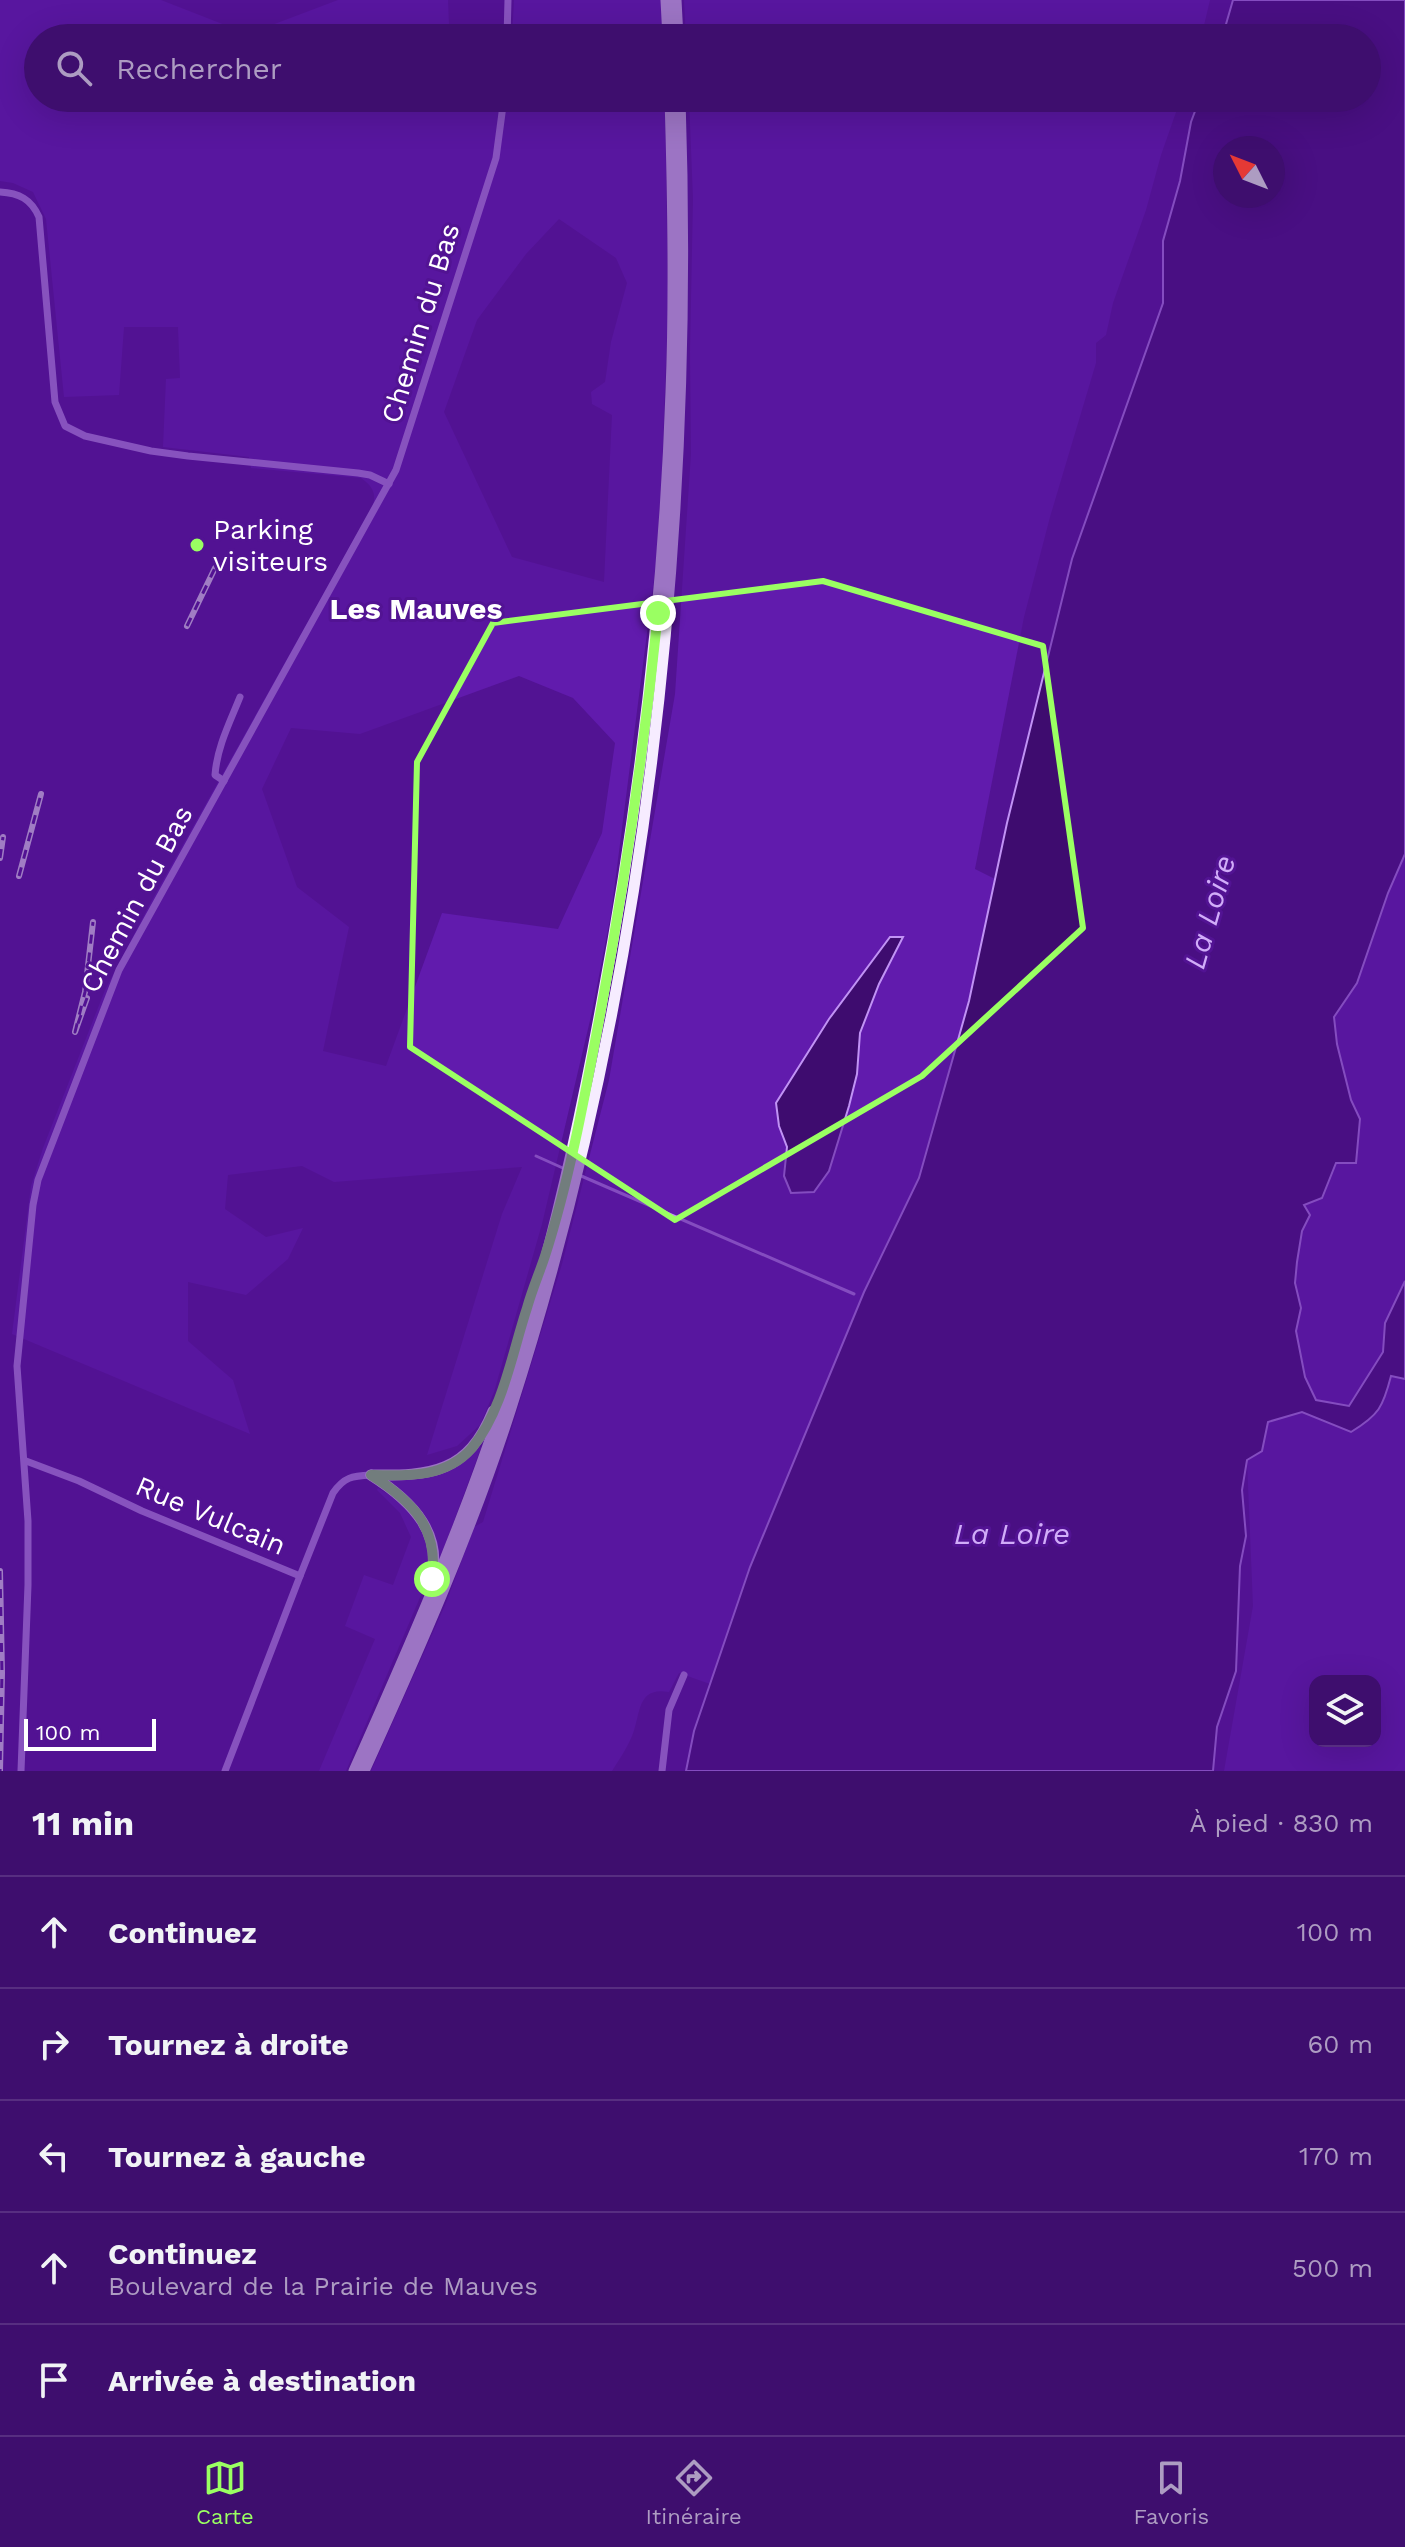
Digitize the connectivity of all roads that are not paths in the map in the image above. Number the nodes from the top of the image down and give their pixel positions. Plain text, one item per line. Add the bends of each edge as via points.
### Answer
1 (508, 0) edge
2 (666, 0) edge
3 (676, 0) edge
4 (507, 24) edge
5 (667, 24) edge
6 (677, 24) edge
7 (502, 112) edge
8 (670, 112) edge
9 (680, 112) edge
10 (0, 192) edge
11 (389, 484) junction
12 (240, 697) dead end
13 (224, 781) junction
14 (544, 1259) junction
15 (26, 1461) junction
16 (371, 1475) junction
17 (300, 1576) junction
18 (684, 1675) dead end
19 (21, 1771) edge
20 (225, 1771) edge
21 (352, 1771) edge
22 (364, 1771) edge
23 (662, 1771) edge

1 - 4 street
2 - 5 main road
3 - 6 main road
7 - 11 street, Chemin du Bas via 496,158
8 - 14 main road via 671,391 651,683 619,913 580,1113
9 - 22 main road via 683,277 667,620 638,851 600,1069 549,1282 509,1415 441,1599
10 - 11 street via 25,198 39,217 55,402 71,431 151,451 329,468
11 - 13 street, Chemin du Bas
12 - 13 street via 217,762 215,775
13 - 15 street, Chemin du Bas via 119,970 38,1180 17,1366
14 - 16 main road via 498,1398 472,1448 430,1473
14 - 21 main road via 500,1411 438,1580
15 - 17 street, Rue Vulcain
15 - 19 street, Chemin du Bas
16 - 17 street, Rue Vulcain via 341,1481
16 - 21 main road via 413,1507 427,1530 434,1565
17 - 20 street
18 - 23 street via 669,1710

